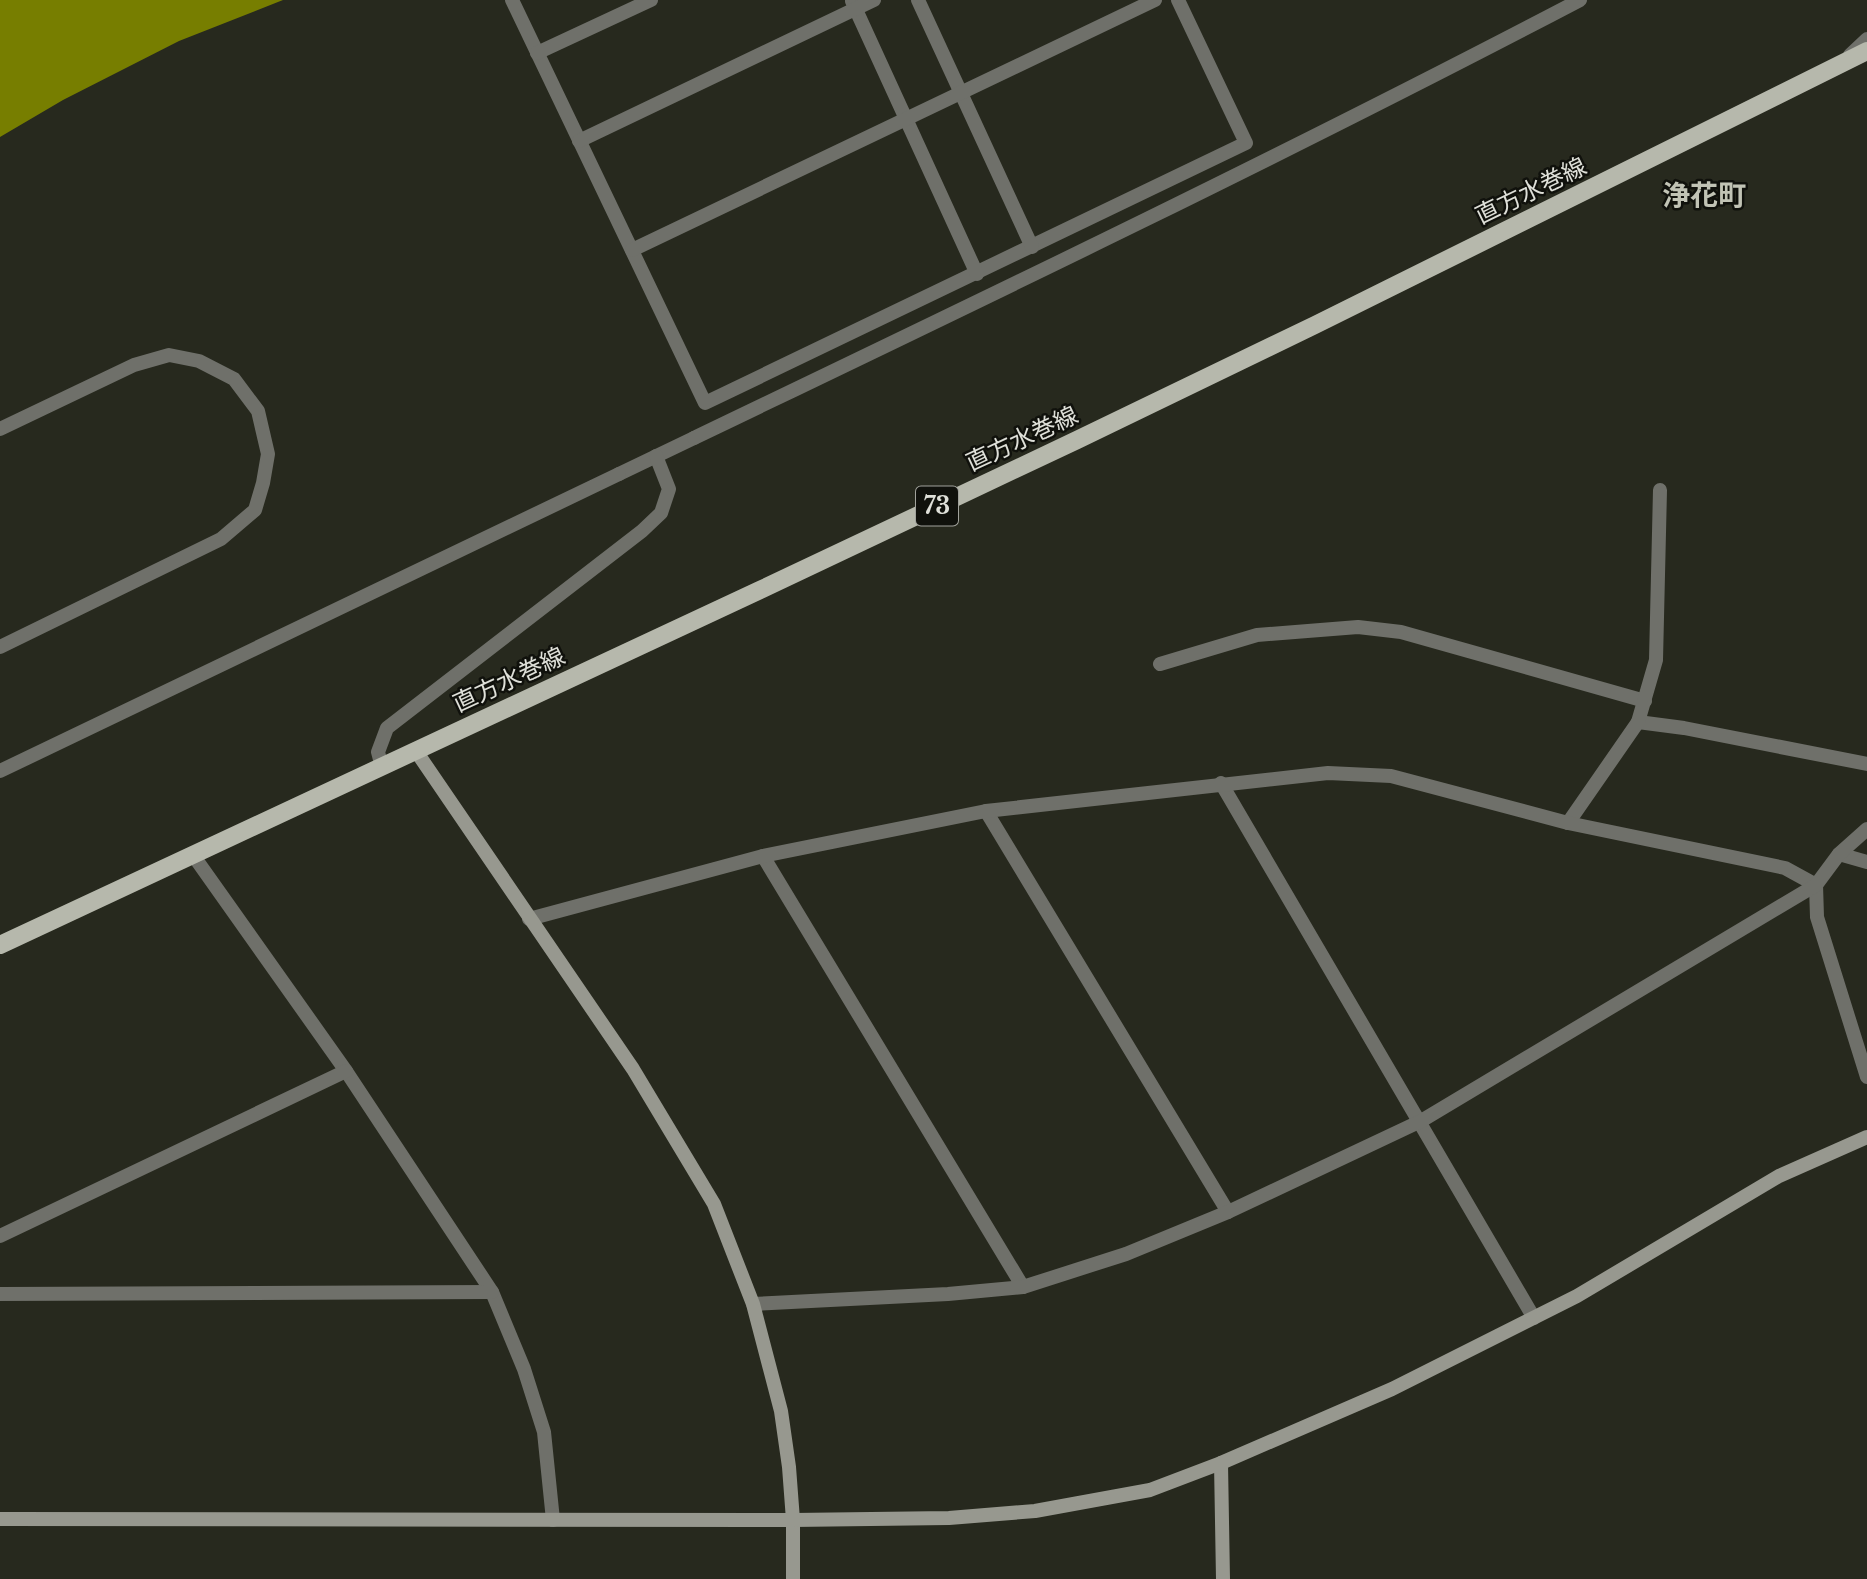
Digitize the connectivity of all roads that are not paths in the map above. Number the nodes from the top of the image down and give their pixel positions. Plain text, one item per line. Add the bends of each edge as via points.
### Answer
1 (512, 0) edge
2 (651, 0) edge
3 (874, 0) edge
4 (918, 0) edge
5 (1155, 0) edge
6 (1178, 0) edge
7 (1580, 0) edge
8 (854, 4) edge
9 (1867, 39) edge
10 (1867, 51) edge
11 (537, 53) junction
12 (1841, 64) junction
13 (961, 92) junction
14 (906, 119) junction
15 (579, 141) junction
16 (1032, 247) junction
17 (632, 250) junction
18 (977, 274) junction
19 (0, 429) edge
20 (656, 456) junction
21 (1660, 490) dead end
22 (0, 647) edge
23 (1160, 664) dead end
24 (1645, 701) junction
25 (1638, 722) junction
26 (416, 751) junction
27 (1867, 764) edge
28 (382, 767) junction
29 (0, 771) edge
30 (1222, 783) junction
31 (986, 811) junction
32 (1568, 823) junction
33 (1867, 829) edge
34 (1839, 854) junction
35 (192, 855) junction
36 (763, 856) junction
37 (1867, 862) edge
38 (1816, 885) junction
39 (529, 919) junction
40 (0, 945) edge
41 (346, 1071) junction
42 (1867, 1077) edge
43 (1421, 1121) junction
44 (1867, 1137) edge
45 (1228, 1212) junction
46 (0, 1236) edge
47 (1023, 1287) junction
48 (492, 1292) junction
49 (0, 1294) edge
50 (753, 1304) junction
51 (1534, 1318) junction
52 (1222, 1463) junction
53 (0, 1519) edge
54 (553, 1520) junction
55 (793, 1520) junction
56 (793, 1579) edge
57 (1223, 1579) edge

1 - 11 street
2 - 11 street
3 - 8 street
4 - 13 street
5 - 13 street
6 - 16 street via 1245,142
7 - 20 street via 1075,256
8 - 14 street
8 - 15 street
9 - 12 street
10 - 12 main road, 直方水巻線 / 73
11 - 15 street
12 - 26 main road, 直方水巻線 / 73 via 1090,434
13 - 14 street
13 - 16 street
14 - 17 street
14 - 18 street
15 - 17 street
16 - 18 street
17 - 18 street via 705,403
19 - 22 street via 134,365 169,355 199,361 234,379 258,411 268,454 255,510 221,540
20 - 28 street via 669,489 661,513 387,728 378,752
20 - 29 street
21 - 24 street via 1656,660
23 - 24 street via 1257,635 1357,627 1401,632
24 - 25 street
25 - 27 street
25 - 32 street
26 - 28 main road, 直方水巻線 / 73
26 - 39 street
28 - 35 main road, 直方水巻線 / 73
30 - 31 street
30 - 32 street via 1328,773 1391,776
30 - 43 street
31 - 36 street
31 - 45 street
32 - 38 street via 1785,868
33 - 34 street
34 - 37 street
34 - 38 street
35 - 40 main road, 直方水巻線 / 73
35 - 41 street
36 - 39 street
36 - 47 street
38 - 42 street via 1817,917
38 - 43 street
39 - 50 street via 633,1069 714,1204
41 - 46 street
41 - 48 street
43 - 45 street
43 - 51 street
44 - 51 street via 1779,1176
45 - 47 street via 1126,1254
47 - 50 street
48 - 49 street
48 - 54 street via 524,1368 544,1432
50 - 55 street via 780,1411
51 - 52 street via 1392,1389
52 - 55 street via 1150,1490 1035,1511 949,1518
52 - 57 street
53 - 54 street
54 - 55 street
55 - 56 street

